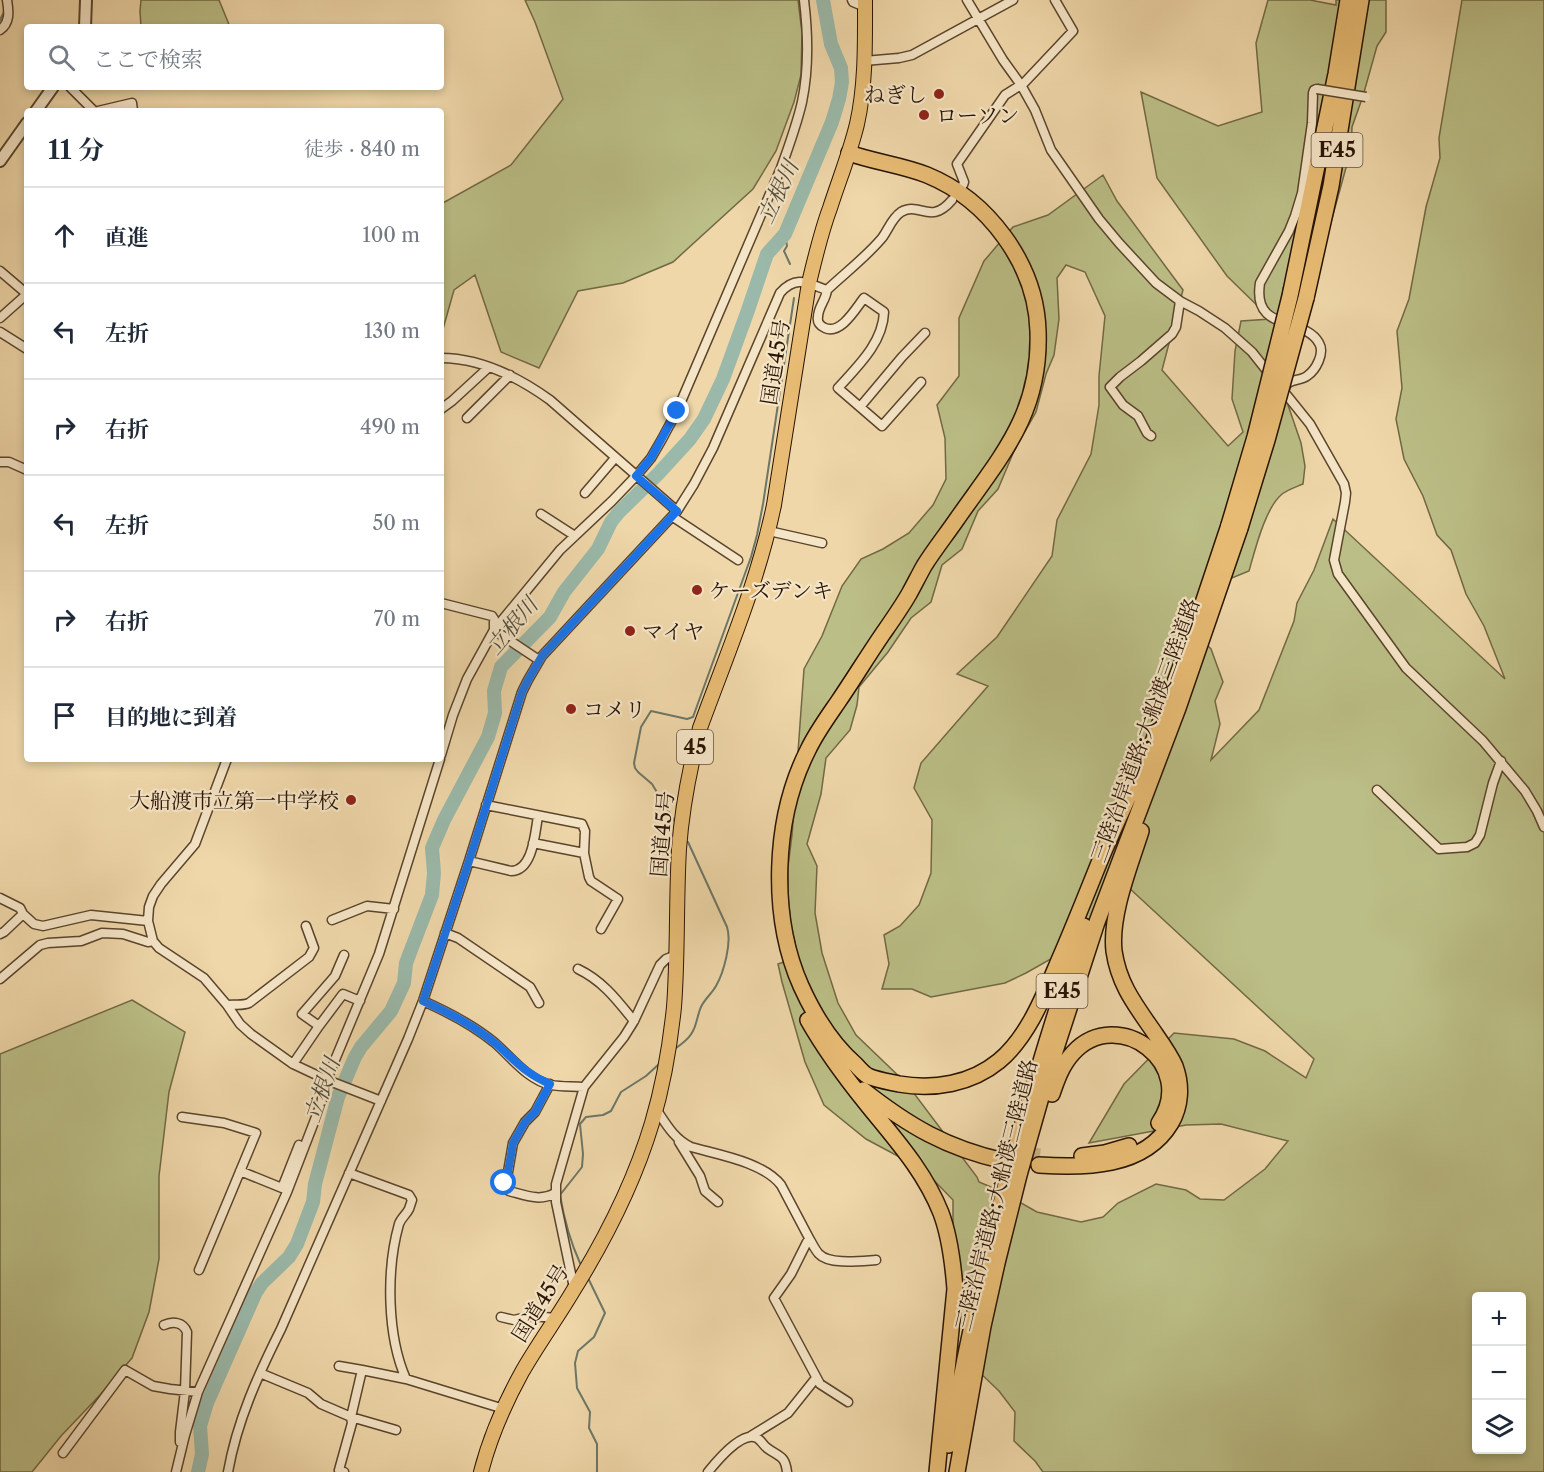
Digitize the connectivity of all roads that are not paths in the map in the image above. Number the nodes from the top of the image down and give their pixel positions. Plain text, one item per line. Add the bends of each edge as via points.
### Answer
1 (7, 0) edge
2 (86, 0) edge
3 (804, 0) edge
4 (967, 0) edge
5 (1013, 0) edge
6 (1055, 0) edge
7 (1348, 0) edge
8 (1361, 0) edge
9 (861, 2) edge
10 (978, 20) junction
11 (85, 24) edge
12 (0, 30) edge
13 (864, 61) junction
14 (1021, 85) junction
15 (51, 90) edge
16 (73, 90) edge
17 (1366, 97) dead end
18 (38, 108) edge
19 (93, 108) edge
20 (110, 108) edge
21 (133, 108) edge
22 (24, 127) edge
23 (849, 153) junction
24 (0, 160) edge
25 (963, 185) dead end
26 (952, 200) dead end
27 (0, 271) edge
28 (809, 283) junction
29 (827, 290) junction
30 (24, 291) edge
31 (24, 297) edge
32 (1298, 297) junction
33 (1180, 301) junction
34 (0, 318) edge
35 (0, 332) edge
36 (925, 333) dead end
37 (24, 347) edge
38 (444, 358) edge
39 (489, 367) junction
40 (510, 375) junction
41 (921, 382) dead end
42 (1285, 393) junction
43 (444, 407) edge
44 (860, 408) junction
45 (467, 418) dead end
46 (1151, 436) dead end
47 (615, 458) junction
48 (0, 462) edge
49 (24, 469) edge
50 (638, 478) junction
51 (585, 493) dead end
52 (673, 510) junction
53 (542, 514) dead end
54 (769, 531) junction
55 (574, 536) junction
56 (822, 543) dead end
57 (738, 560) dead end
58 (444, 604) edge
59 (496, 632) junction
60 (539, 660) junction
61 (444, 744) edge
62 (1155, 751) junction
63 (1501, 761) junction
64 (226, 762) edge
65 (438, 762) edge
66 (1377, 790) dead end
67 (486, 805) junction
68 (538, 816) junction
69 (1544, 827) edge
70 (533, 843) junction
71 (584, 852) junction
72 (469, 861) junction
73 (0, 898) edge
74 (394, 909) junction
75 (23, 914) junction
76 (332, 920) dead end
77 (148, 921) junction
78 (306, 926) dead end
79 (601, 929) dead end
80 (445, 933) junction
81 (0, 934) edge
82 (153, 941) junction
83 (344, 955) dead end
84 (676, 955) junction
85 (578, 969) dead end
86 (0, 979) edge
87 (360, 1001) junction
88 (423, 1001) junction
89 (539, 1003) dead end
90 (227, 1005) junction
91 (634, 1021) junction
92 (319, 1026) junction
93 (294, 1064) junction
94 (845, 1066) junction
95 (327, 1082) junction
96 (550, 1084) junction
97 (584, 1087) junction
98 (381, 1101) junction
99 (656, 1108) junction
100 (182, 1118) dead end
101 (675, 1137) junction
102 (1005, 1157) tunnel mouth
103 (240, 1171) junction
104 (349, 1173) junction
105 (555, 1193) junction
106 (718, 1202) dead end
107 (809, 1238) junction
108 (876, 1260) dead end
109 (997, 1263) junction
110 (199, 1270) dead end
111 (574, 1290) junction
112 (501, 1317) dead end
113 (556, 1318) junction
114 (164, 1325) dead end
115 (339, 1366) dead end
116 (363, 1370) junction
117 (260, 1373) junction
118 (816, 1378) junction
119 (406, 1379) junction
120 (185, 1391) junction
121 (198, 1392) junction
122 (848, 1402) dead end
123 (504, 1409) junction
124 (351, 1417) junction
125 (396, 1430) dead end
126 (752, 1436) junction
127 (63, 1453) dead end
128 (180, 1456) junction
129 (176, 1472) edge
130 (228, 1472) edge
131 (344, 1472) edge
132 (481, 1472) edge
133 (708, 1472) edge
134 (787, 1472) edge
135 (937, 1472) edge
136 (945, 1472) edge
137 (957, 1472) edge

1 - 12 street via 8,17
2 - 11 street
3 - 50 street via 806,79 795,128 677,411
4 - 10 street
5 - 10 street
6 - 14 street via 1072,31
7 - 32 highway, 三陸沿岸道路;大船渡三陸道路 / E45
8 - 32 highway, 三陸沿岸道路;大船渡三陸道路 / E45 via 1330,186
9 - 13 highway, 国道45号 / 45
10 - 13 street via 906,57
10 - 14 street
13 - 23 highway, 国道45号 / 45 via 860,106
14 - 25 street via 1005,95 957,164
14 - 33 street via 1051,150 1098,219 1156,283
15 - 18 street
16 - 19 street
17 - 42 street, bridge via 1314,90 1302,193 1289,231 1260,283 1265,311 1272,318 1310,334 1321,346 1315,368 1287,384
20 - 21 street via 132,103
22 - 24 street
23 - 28 highway, 国道45号 / 45
23 - 94 highway via 925,174 982,211 998,228 1021,266 1035,306 1038,350 1031,398 1009,445 822,724 792,788 779,858 779,892 789,953 809,1003
26 - 29 street via 938,212 910,210 898,214 881,239
27 - 30 street
28 - 29 street
28 - 52 street via 795,281 780,293 713,448 694,484
28 - 54 highway, 国道45号 / 45
29 - 44 street via 818,317 819,323 828,329 844,323 864,298 884,312 880,332 870,350 838,388
31 - 34 street
32 - 62 highway, 三陸沿岸道路;大船渡三陸道路 / E45, bridge via 1255,437 1234,527 1196,625
33 - 42 street via 1238,339
33 - 46 street via 1175,330 1110,387
35 - 37 street
36 - 44 street
38 - 39 street
39 - 40 street
39 - 43 street
40 - 45 street
40 - 47 street via 550,400
41 - 44 street via 882,426
42 - 63 street via 1310,424 1344,484 1345,502 1334,560 1338,574 1406,668
47 - 50 street
47 - 51 street
48 - 49 street
50 - 52 street
50 - 55 street
52 - 57 street
52 - 60 street
53 - 55 street
54 - 56 street
54 - 84 highway, 国道45号 / 45 via 694,750 679,849
55 - 59 street
58 - 59 street via 492,616
59 - 60 street
59 - 61 street via 467,679
60 - 67 street via 522,692
62 - 94 highway via 1099,864 1048,986 1028,1026 1005,1055 967,1079 933,1087 915,1087 868,1076
62 - 109 highway, 三陸沿岸道路;大船渡三陸道路 / E45 via 1069,1005
62 - 109 highway via 1141,829 1117,909 1114,949 1128,995 1175,1067 1177,1113 1160,1138 1125,1158 1064,1167 1040,1160 1105,1153 1131,1145 1154,1129 1167,1107 1166,1071 1152,1050 1113,1035 1083,1044 1057,1079
62 - 136 highway, 三陸沿岸道路;大船渡三陸道路 / E45 via 1086,919 1018,1134 972,1324
63 - 66 street via 1480,835 1467,847 1439,849
63 - 69 street via 1525,791
64 - 77 street via 195,844 153,896
65 - 74 street
67 - 68 street
67 - 72 street
68 - 70 street
68 - 71 street via 582,824
70 - 71 street
70 - 72 street via 527,862 517,871
71 - 79 street via 591,881 618,899
72 - 80 street
73 - 75 street via 20,908
74 - 76 street via 368,906
74 - 87 street
75 - 77 street via 34,924 44,926 91,915
75 - 81 street
77 - 82 street
78 - 90 street via 314,948 309,957 249,1003
80 - 88 street
80 - 89 street via 530,987
82 - 86 street via 102,933 81,941 48,943 40,945
82 - 90 street via 204,978
83 - 92 street via 335,976 303,1014
84 - 91 street via 660,965
84 - 99 highway, 国道45号 / 45 via 669,1050
85 - 91 street via 609,990
87 - 92 street via 343,994
87 - 95 street
88 - 96 street via 454,1015 495,1043 520,1067
88 - 98 street
90 - 93 street via 251,1034
91 - 97 street
92 - 93 street
93 - 95 street
94 - 102 highway via 910,1113
94 - 135 highway via 920,1171 948,1236 955,1289
95 - 98 street
95 - 103 street via 282,1188
95 - 121 street via 287,1192
96 - 97 street
96 - 105 street via 513,1143 504,1183 509,1191 534,1198
97 - 105 street
98 - 104 street
99 - 101 street
99 - 111 highway, 国道45号 / 45 via 639,1163 619,1208
100 - 103 street via 224,1123 256,1133
101 - 106 street via 705,1191
101 - 107 street via 691,1147 770,1173 781,1185
103 - 110 street
104 - 117 street
104 - 119 street via 409,1195 412,1200 400,1221 390,1282 391,1320
105 - 111 street
107 - 108 street via 826,1259
107 - 118 street via 774,1298
109 - 137 highway, 三陸沿岸道路;大船渡三陸道路 / E45
111 - 113 highway, 国道45号 / 45
112 - 113 street
113 - 123 highway, 国道45号 / 45
114 - 120 street via 180,1324 187,1332
115 - 116 street
116 - 119 street
116 - 124 street
117 - 124 street
117 - 130 street
118 - 122 street
118 - 126 street via 788,1413
119 - 123 street
120 - 121 street
120 - 127 street via 153,1386 124,1370
120 - 128 street
121 - 128 street
123 - 132 highway, 国道45号 / 45
124 - 125 street
124 - 131 street via 339,1470
126 - 133 street via 730,1448
126 - 134 street via 780,1455
128 - 129 street

